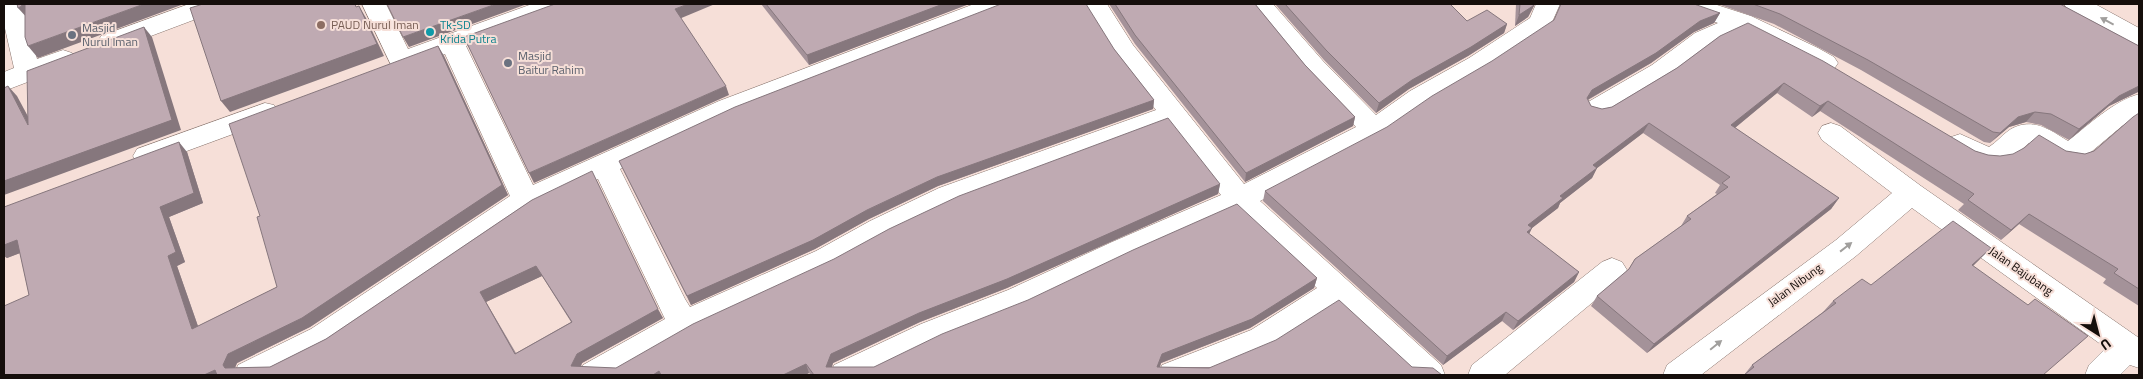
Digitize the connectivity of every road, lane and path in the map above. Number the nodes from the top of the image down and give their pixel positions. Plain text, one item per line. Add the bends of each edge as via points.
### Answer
1 (11, 4) edge
2 (212, 4) edge
3 (374, 4) edge
4 (551, 4) edge
5 (996, 4) edge
6 (1096, 4) edge
7 (1260, 4) edge
8 (1548, 4) edge
9 (1690, 4) edge
10 (2076, 4) edge
11 (1742, 22) junction
12 (2139, 38) edge
13 (452, 42) junction
14 (28, 72) junction
15 (1846, 76) edge
16 (4, 82) edge
17 (290, 102) edge
18 (2139, 102) edge
19 (1596, 109) edge
20 (1173, 114) junction
21 (1374, 129) junction
22 (1938, 130) edge
23 (1832, 133) dead end
24 (124, 164) edge
25 (605, 165) junction
26 (1911, 193) junction
27 (526, 200) junction
28 (1240, 200) junction
29 (1612, 270) dead end
30 (1337, 291) junction
31 (685, 322) junction
32 (2133, 351) edge
33 (607, 372) edge
34 (249, 375) edge
35 (845, 375) edge
36 (1173, 375) edge
37 (1430, 375) edge
38 (1483, 375) edge
39 (1678, 375) edge
40 (2100, 375) edge

1 - 14 street
2 - 14 street
3 - 13 street via 392,65
4 - 13 street
5 - 25 street via 728,108
6 - 20 street via 1124,51
7 - 21 street via 1314,67
8 - 21 street via 1540,23
9 - 11 street
12 -> 10 street
11 - 15 street
11 - 19 street via 1704,39 1661,71
13 - 27 street
14 - 16 street
17 - 24 street
18 - 22 street via 2070,154 2028,133 1998,155 1988,157
20 - 28 street
20 - 31 street via 949,196 826,259
21 - 28 street
23 - 26 street, Jalan Bajubang
25 - 27 street
25 - 31 street via 674,308
26 - 32 street, Jalan Bajubang
39 -> 26 street, Jalan Nibung via 1846,248
27 - 34 street via 322,338
28 - 30 street
28 - 35 street via 1018,299 932,333
29 - 38 street
30 - 36 street via 1262,339
30 - 37 street
31 - 33 street
32 - 40 street

